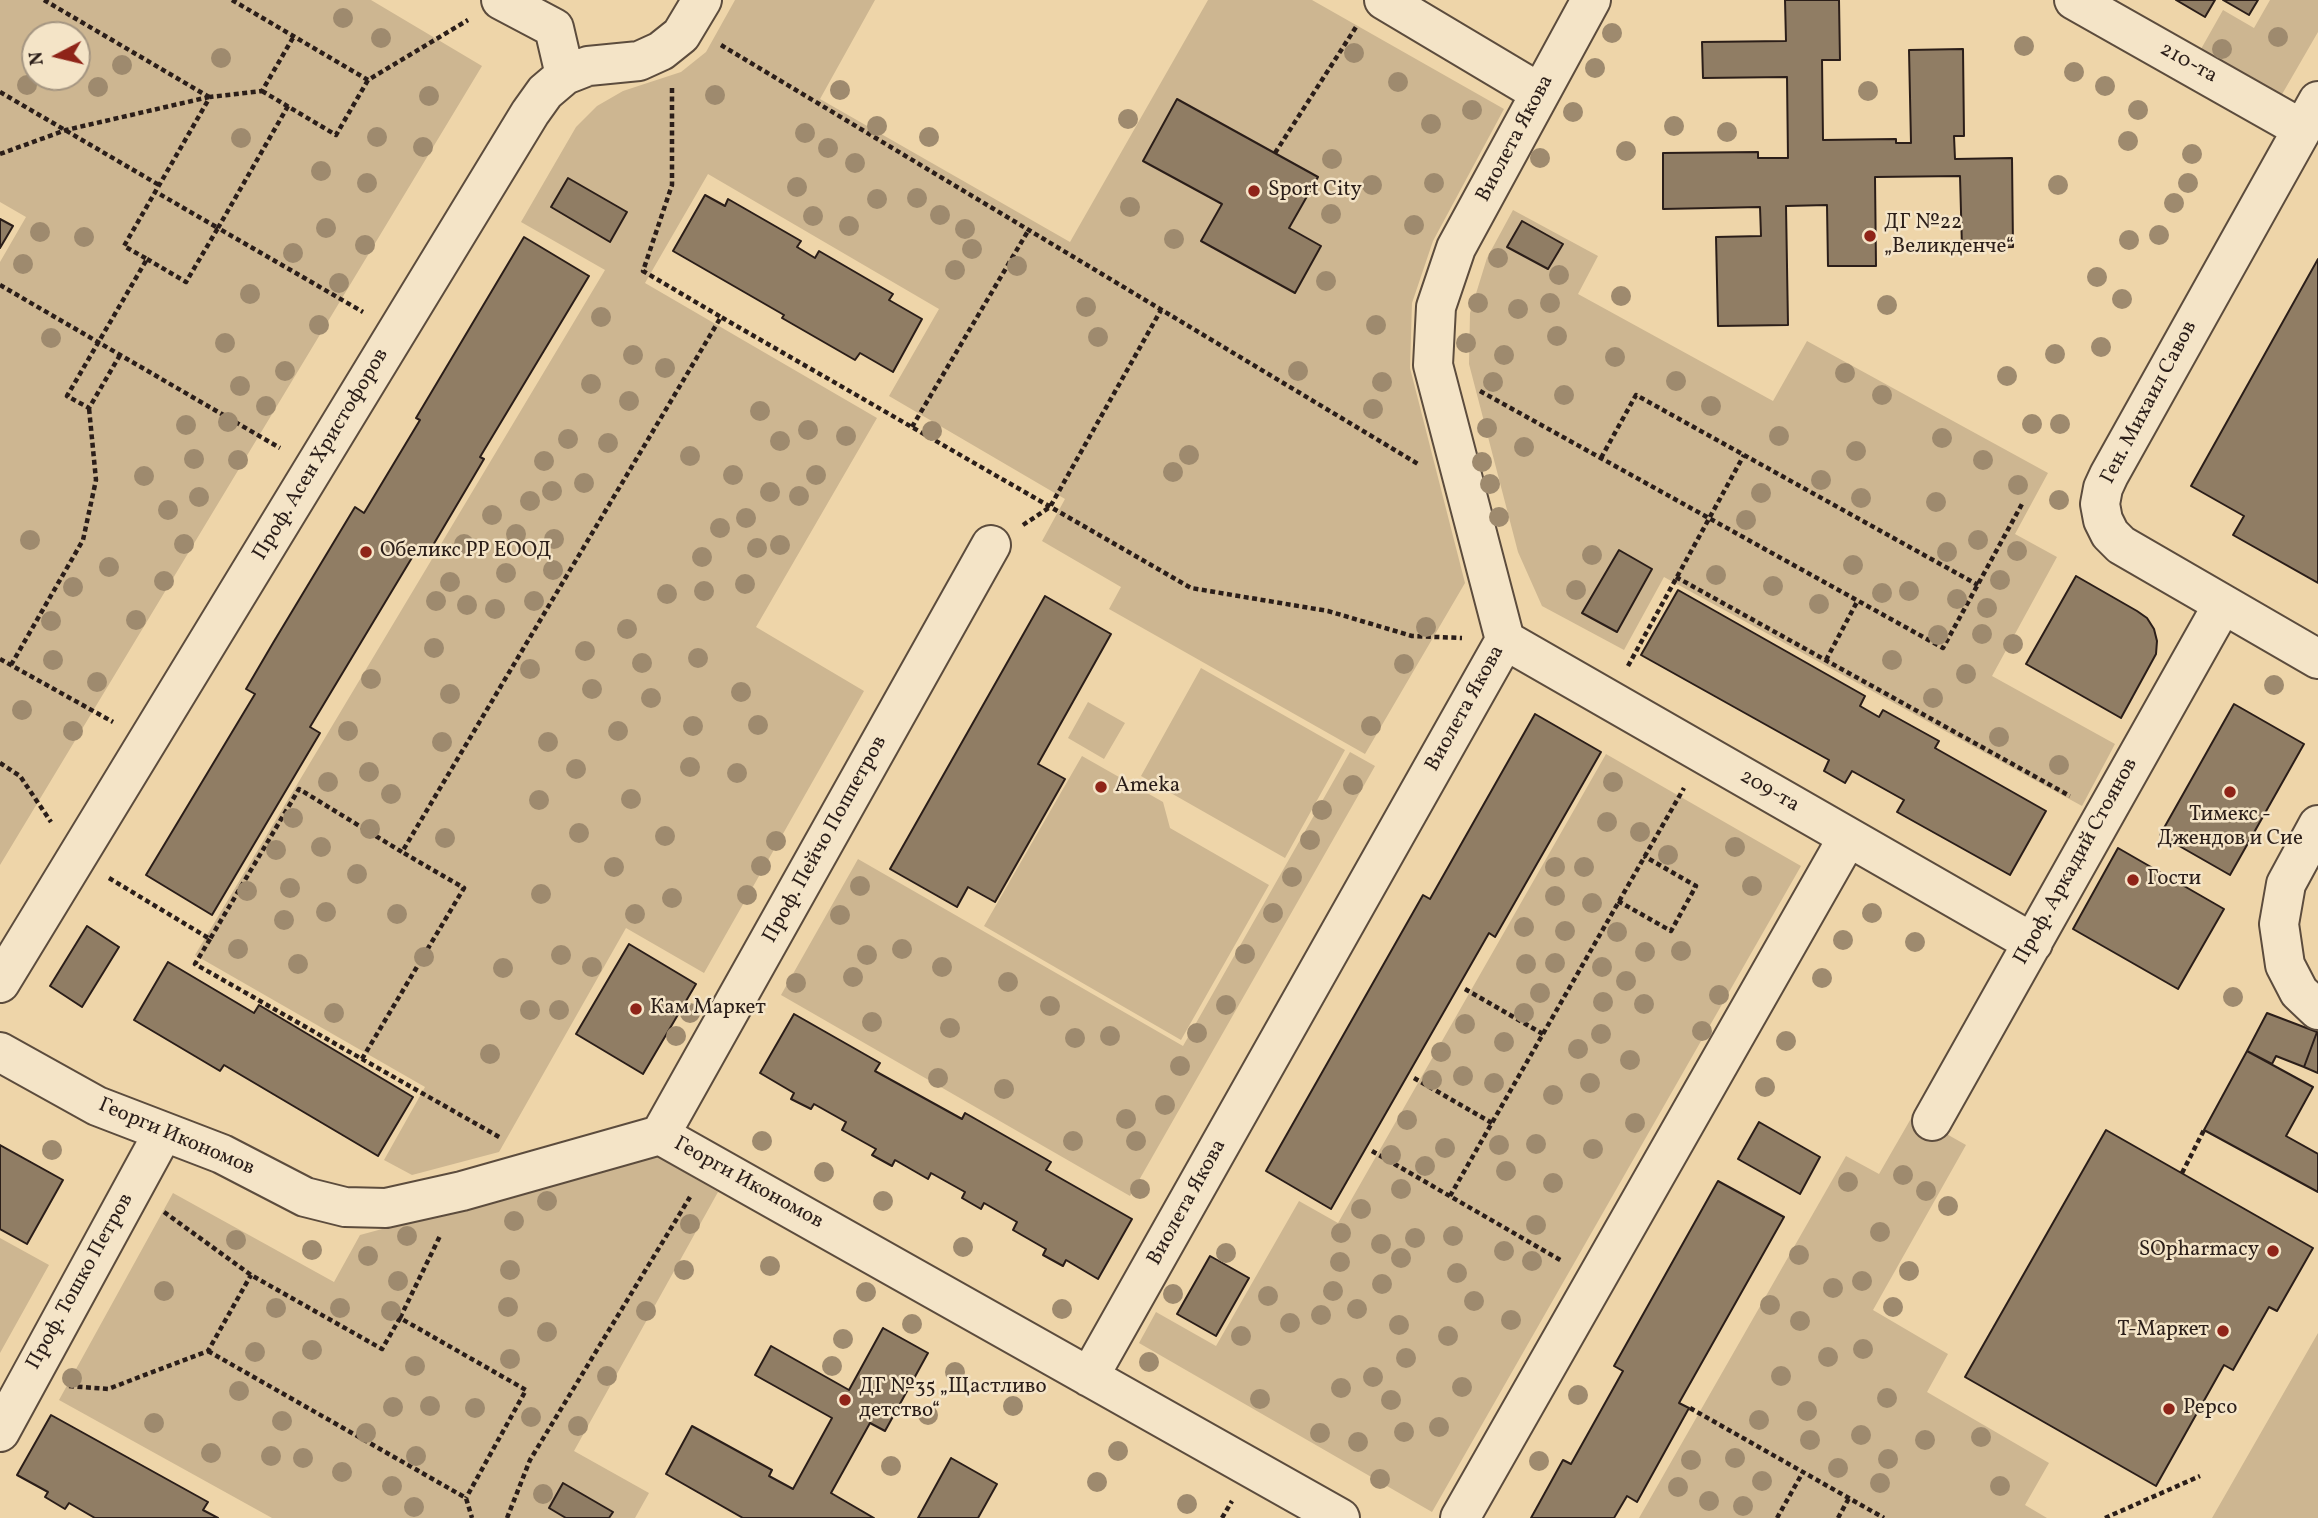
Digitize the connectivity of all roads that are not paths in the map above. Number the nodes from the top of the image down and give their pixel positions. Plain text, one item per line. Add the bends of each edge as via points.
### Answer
1 (502, 0) edge
2 (1591, 0) edge
3 (2074, 0) edge
4 (698, 7) edge
5 (1372, 11) edge
6 (565, 75) junction
7 (1540, 93) junction
8 (2310, 115) edge
9 (991, 545) road end
10 (2223, 604) junction
11 (1505, 640) junction
12 (2318, 659) edge
13 (1848, 837) junction
14 (2314, 841) edge
15 (2032, 943) junction
16 (0, 983) edge
17 (2318, 1010) edge
18 (0, 1052) edge
19 (1932, 1121) dead end
20 (163, 1133) junction
21 (660, 1135) junction
22 (1090, 1377) junction
23 (0, 1432) edge
24 (1339, 1518) edge
25 (1460, 1518) edge

1 - 6 street via 554,29
2 - 7 street, Виолета Якова
3 - 8 street, 210-та
4 - 6 street, Проф. Асен Христофоров via 681,35 661,51 639,61 588,66
5 - 7 street
6 - 16 street, Проф. Асен Христофоров via 530,113
7 - 11 street, Виолета Якова via 1457,248 1436,307 1433,365
8 - 10 street, Ген. Михаил Савов via 2109,475 2102,496 2103,520 2121,545
9 - 21 street, Проф. Пейчо Поппетров
10 - 12 street, Ген. Михаил Савов
10 - 15 street, Проф. Аркадий Стоянов
11 - 13 street, 209-та
11 - 22 street, Виолета Якова
13 - 15 street, 209-та
13 - 25 street
14 - 17 street via 2286,884 2279,924 2285,965 2299,992
15 - 19 street, Проф. Аркадий Стоянов
18 - 20 street, Георги Икономов via 97,1106
20 - 21 street, Георги Икономов via 222,1154 305,1197 345,1207 386,1208
20 - 23 street, Проф. Тошко Петров
21 - 22 street, Георги Икономов
22 - 24 street, Георги Икономов

